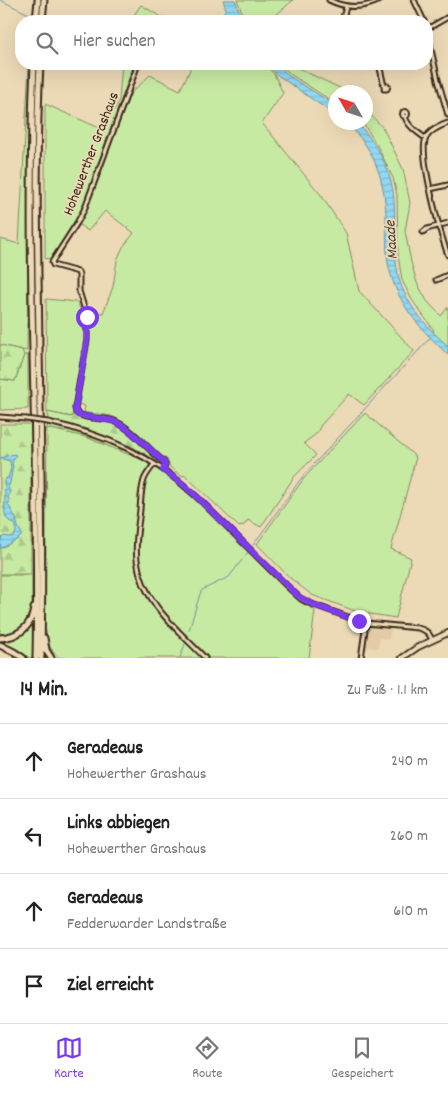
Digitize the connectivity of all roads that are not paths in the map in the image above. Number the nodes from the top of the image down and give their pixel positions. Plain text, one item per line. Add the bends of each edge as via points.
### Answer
1 (38, 0) edge
2 (44, 0) edge
3 (329, 0) edge
4 (380, 0) edge
5 (414, 0) edge
6 (346, 7) junction
7 (40, 9) junction
8 (38, 15) edge
9 (41, 15) edge
10 (344, 15) edge
11 (421, 15) edge
12 (448, 17) edge
13 (433, 26) edge
14 (433, 57) edge
15 (34, 70) edge
16 (40, 70) edge
17 (136, 70) edge
18 (380, 70) edge
19 (384, 86) dead end
20 (448, 115) edge
21 (404, 117) dead end
22 (448, 123) edge
23 (425, 138) junction
24 (448, 185) edge
25 (430, 189) junction
26 (448, 223) edge
27 (439, 226) junction
28 (423, 232) dead end
29 (448, 255) edge
30 (448, 276) edge
31 (436, 280) dead end
32 (0, 418) edge
33 (154, 464) junction
34 (163, 470) junction
35 (36, 593) junction
36 (41, 616) junction
37 (366, 623) junction
38 (448, 633) edge
39 (0, 638) edge
40 (432, 640) junction
41 (0, 645) edge
42 (23, 658) edge
43 (36, 658) edge
44 (41, 658) edge
45 (51, 658) edge
46 (205, 658) edge
47 (361, 658) edge
48 (402, 658) edge

1 - 7 highway
2 - 7 highway
3 - 6 street
4 - 6 street via 360,7
5 - 11 street
6 - 10 street
7 - 8 highway
7 - 9 highway
12 - 13 street
14 - 20 street
15 - 35 highway via 32,216
16 - 36 highway via 37,216
17 - 34 street, Hohewerther Grashaus via 84,210 52,262 78,272 79,291 87,317 87,340 76,412 123,426 163,461
18 - 19 street
21 - 23 street
22 - 23 street
23 - 25 street via 423,152
24 - 25 street
25 - 27 street
26 - 27 street
27 - 28 street
27 - 29 street
30 - 31 street
32 - 33 street, bridge via 48,422 84,431 134,451
33 - 34 street
33 - 46 street via 142,490 136,542 139,574 154,604
34 - 37 street via 196,496 301,599
35 - 39 highway via 27,626 17,634
35 - 43 highway
36 - 44 highway
36 - 45 highway via 45,646
37 - 40 street via 418,628 427,631
37 - 47 street
38 - 40 main road
40 - 48 main road
41 - 42 highway

